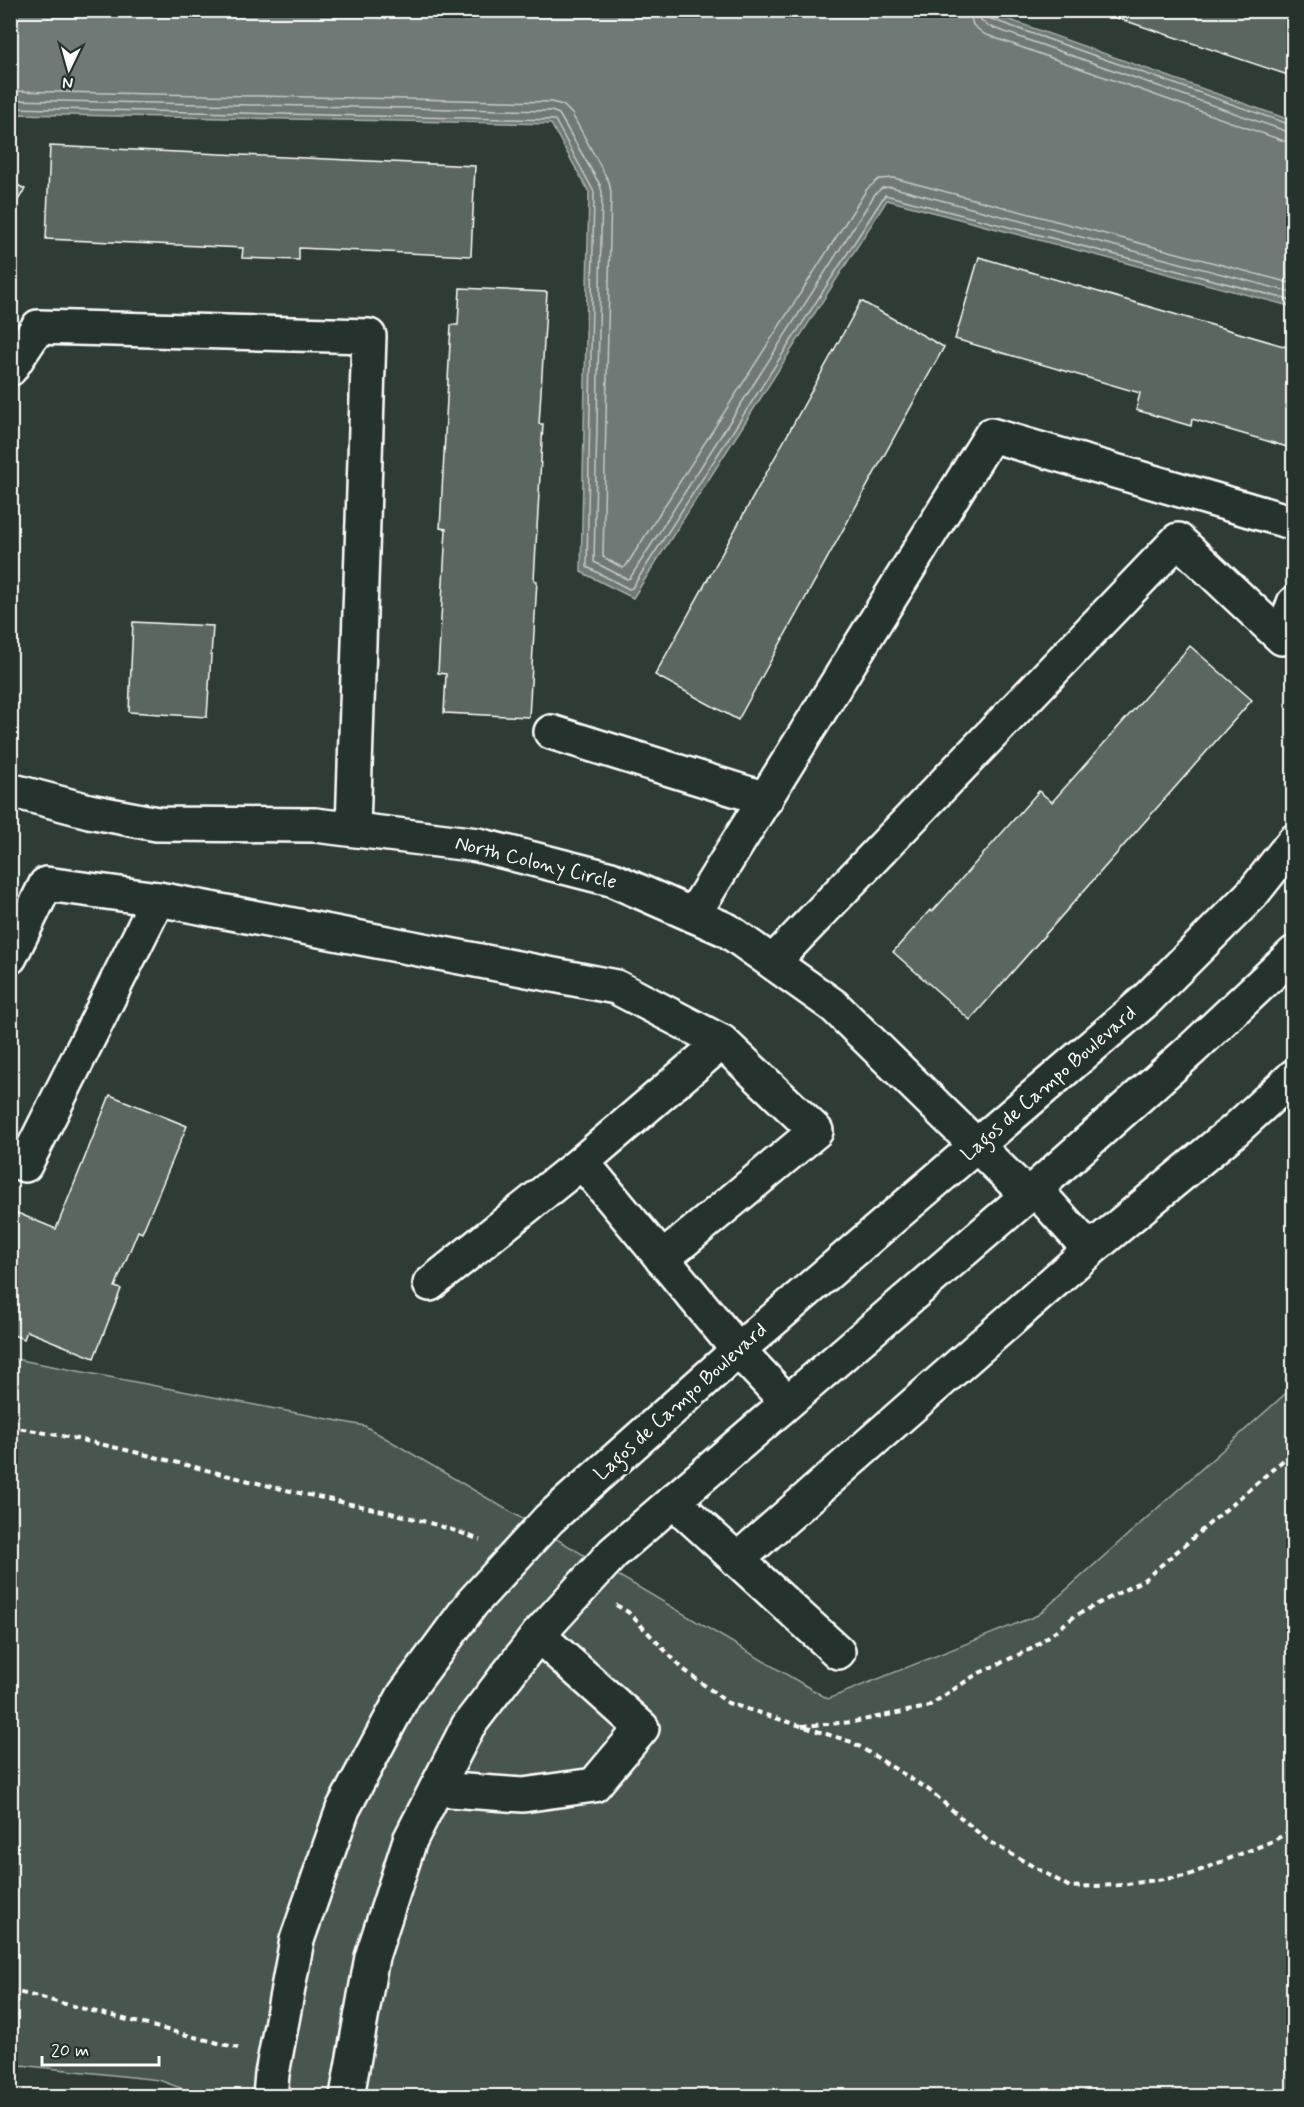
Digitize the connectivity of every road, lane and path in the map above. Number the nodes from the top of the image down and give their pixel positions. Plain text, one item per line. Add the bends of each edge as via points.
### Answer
1 (10, 369) edge
2 (1194, 494) junction
3 (1293, 523) edge
4 (1178, 540) junction
5 (1293, 603) edge
6 (551, 732) dead end
7 (10, 790) edge
8 (766, 799) junction
9 (353, 828) junction
10 (1293, 841) edge
11 (158, 899) junction
12 (693, 915) junction
13 (1293, 953) edge
14 (10, 957) edge
15 (772, 962) junction
16 (722, 1042) junction
17 (1293, 1076) edge
18 (977, 1147) junction
19 (10, 1158) edge
20 (582, 1162) junction
21 (1031, 1192) junction
22 (1090, 1250) junction
23 (662, 1260) junction
24 (430, 1284) dead end
25 (738, 1350) junction
26 (787, 1402) junction
27 (10, 1427) edge
28 (1293, 1451) edge
29 (674, 1500) junction
30 (517, 1554) junction
31 (737, 1560) junction
32 (582, 1585) junction
33 (538, 1635) junction
34 (838, 1652) dead end
35 (798, 1727) junction
36 (436, 1788) junction
37 (1293, 1829) edge
38 (10, 1990) edge
39 (275, 2059) junction
40 (270, 2097) edge
41 (347, 2097) edge

1 - 9 street via 38,327 369,336
2 - 3 street
2 - 4 street
2 - 8 street via 991,435
4 - 5 street via 1282,638
4 - 15 street
6 - 8 street
7 - 9 street, North Colony Circle via 157,824
8 - 12 street
9 - 12 street, North Colony Circle via 478,845 611,879
10 - 18 street, Lagos de Campo Boulevard via 1252,894 1145,1002
11 - 14 street via 46,884
11 - 16 street via 616,987
11 - 19 street via 25,1165
12 - 15 street, North Colony Circle via 727,930
13 - 21 street
15 - 18 street, North Colony Circle via 834,1006
16 - 20 street
16 - 23 street via 816,1131
17 - 22 street via 1235,1130
18 - 21 street, North Colony Circle
18 - 25 street, Lagos de Campo Boulevard
20 - 23 street
20 - 24 street
21 - 22 street, North Colony Circle
21 - 26 street
22 - 31 street
23 - 25 street
25 - 26 street
25 - 30 street, Lagos de Campo Boulevard via 549,1519
26 - 29 street
27 - 30 path via 66,1436 446,1526
28 - 35 path via 1145,1579 1075,1616 1034,1648 977,1674 927,1707 853,1722
29 - 31 street
29 - 32 street
30 - 39 street, Lagos de Campo Boulevard via 472,1603 404,1695 343,1809 297,1940
31 - 34 street
32 - 33 street
32 - 35 path via 628,1612 683,1669 728,1703
33 - 36 street via 468,1726
33 - 36 street via 642,1728 594,1785 523,1795
35 - 37 path via 852,1742 929,1790 988,1841 1070,1887 1186,1876
36 - 41 street via 410,1840 372,1957
38 - 39 path
39 - 40 street, Lagos de Campo Boulevard

